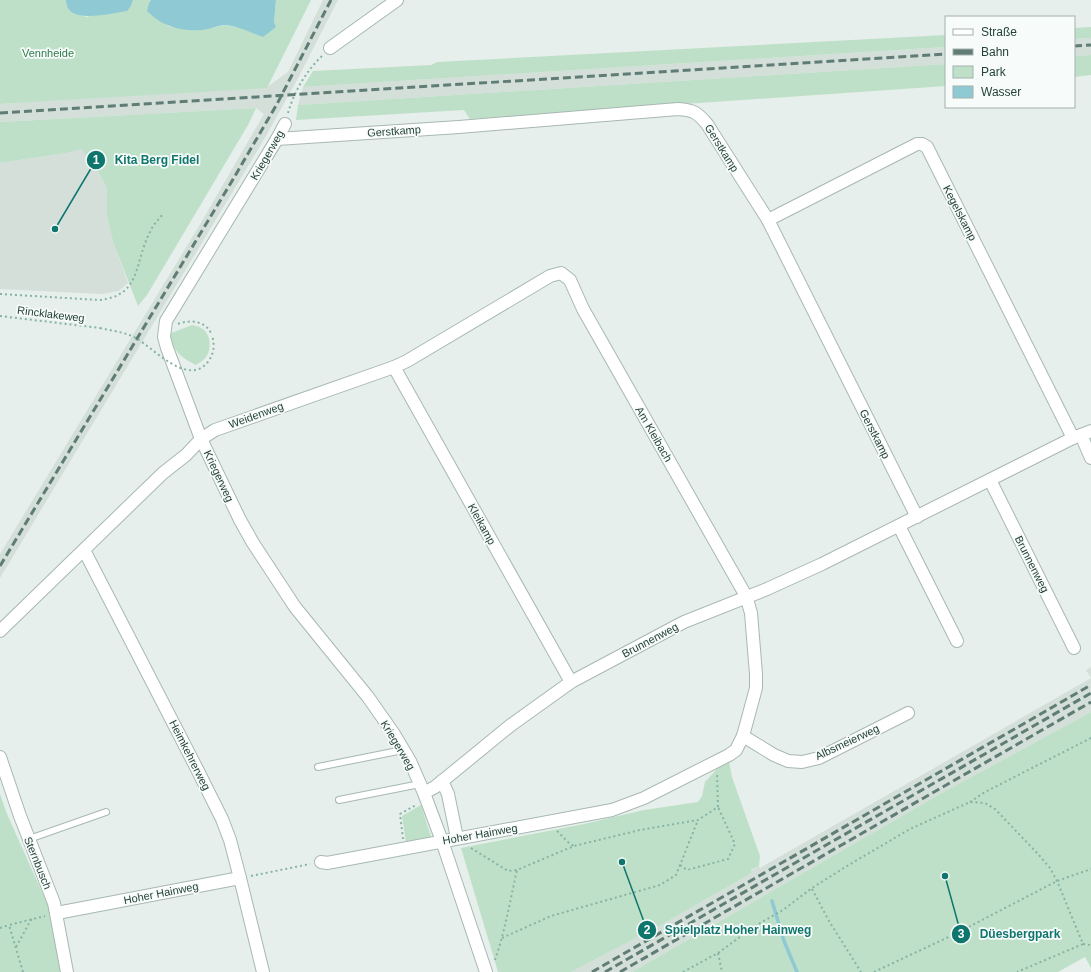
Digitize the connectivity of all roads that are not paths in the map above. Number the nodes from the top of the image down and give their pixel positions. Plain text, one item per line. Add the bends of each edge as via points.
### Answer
1 (397, 0) edge
2 (330, 48) road end
3 (285, 124) road end
4 (277, 139) junction
5 (768, 220) junction
6 (561, 272) joint
7 (394, 367) junction
8 (1081, 435) edge
9 (201, 439) junction
10 (1091, 458) edge
11 (990, 480) junction
12 (917, 517) junction
13 (899, 526) junction
14 (84, 550) junction
15 (746, 596) junction
16 (0, 631) edge
17 (957, 641) dead end
18 (1074, 648) dead end
19 (571, 682) junction
20 (908, 713) dead end
21 (743, 736) junction
22 (404, 750) junction
23 (0, 757) edge
24 (318, 767) dead end
25 (442, 781) junction
26 (424, 792) junction
27 (339, 800) dead end
28 (106, 812) dead end
29 (457, 838) junction
30 (29, 839) junction
31 (442, 841) junction
32 (321, 862) road end
33 (240, 878) junction
34 (57, 913) junction
35 (490, 969) edge
36 (67, 972) edge
37 (263, 972) edge

1 - 2 street
3 - 4 street, Kriegerweg
4 - 5 street, Gerstkamp via 691,110 707,124
4 - 9 street, Kriegerweg via 166,321 164,337 167,348
5 - 8 street, Kegelskamp via 918,144 927,147
5 - 12 street, Gerstkamp
6 - 7 street, Weidenweg
6 - 15 street, Am Kleibach via 570,280 583,309
7 - 9 street, Weidenweg via 215,430
7 - 19 street, Kleikamp
8 - 10 street
8 - 11 street, Brunnenweg
9 - 14 street, Weidenweg
9 - 22 street, Kriegerweg via 240,520 269,569 295,607 368,697
11 - 12 street, Brunnenweg
11 - 18 street, Brunnenweg
12 - 13 street, Brunnenweg
13 - 15 street, Brunnenweg via 822,564
13 - 17 street
14 - 16 street, Weidenweg
14 - 33 street, Heimkehrerweg via 222,820
15 - 19 street, Brunnenweg via 684,622
15 - 21 street, Hoher Hainweg via 751,612 756,688
19 - 25 street, Brunnenweg via 511,725
20 - 21 street, Albsmeierweg via 819,758 802,762 788,761 774,755
21 - 29 street, Hoher Hainweg via 736,750 636,802 612,810
22 - 24 lane
22 - 26 street, Kriegerweg
23 - 30 street, Sternbusch
25 - 26 street, Brunnenweg via 435,788
25 - 29 street via 448,794
26 - 27 lane
26 - 31 street, Kriegerweg
28 - 30 lane
29 - 31 street, Hoher Hainweg
30 - 34 street, Sternbusch
31 - 32 street, Hoher Hainweg via 327,863
31 - 35 street, Kriegerweg
33 - 34 street, Hoher Hainweg
33 - 37 street, Heimkehrerweg
34 - 36 street, Sternbusch

